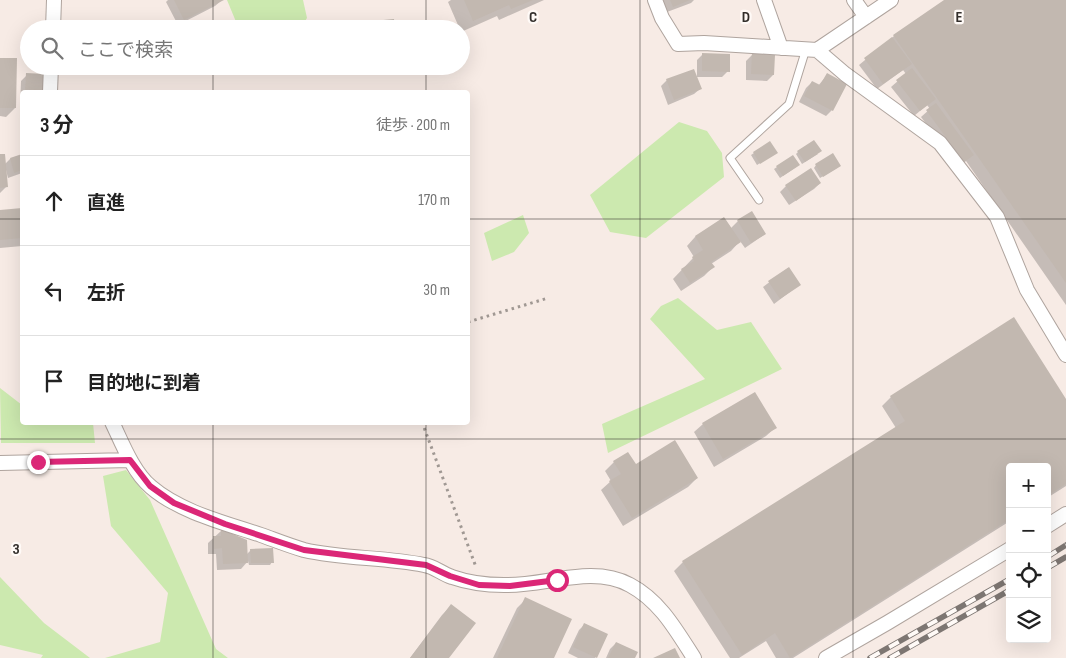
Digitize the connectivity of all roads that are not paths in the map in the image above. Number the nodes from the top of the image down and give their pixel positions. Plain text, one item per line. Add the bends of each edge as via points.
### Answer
1 (54, 0) edge
2 (655, 0) edge
3 (764, 0) edge
4 (854, 0) edge
5 (891, 0) edge
6 (866, 17) junction
7 (53, 20) edge
8 (781, 48) junction
9 (812, 49) junction
10 (51, 75) edge
11 (50, 90) edge
12 (759, 200) dead end
13 (1066, 355) edge
14 (113, 425) edge
15 (130, 460) junction
16 (0, 462) edge
17 (1066, 514) edge
18 (1051, 523) edge
19 (1006, 551) edge
20 (694, 658) edge
21 (826, 658) edge

1 - 7 street
2 - 8 street via 678,44
3 - 8 street
4 - 6 street
5 - 6 street
6 - 9 street
8 - 9 street
9 - 12 lane via 789,104 730,158
9 - 13 street via 940,143 996,217 1026,290
10 - 11 street
14 - 15 street
15 - 16 street
15 - 20 street via 150,486 174,503 304,550 426,565 479,585 510,586 577,576 608,578 629,584 655,602
17 - 18 street
19 - 21 street

